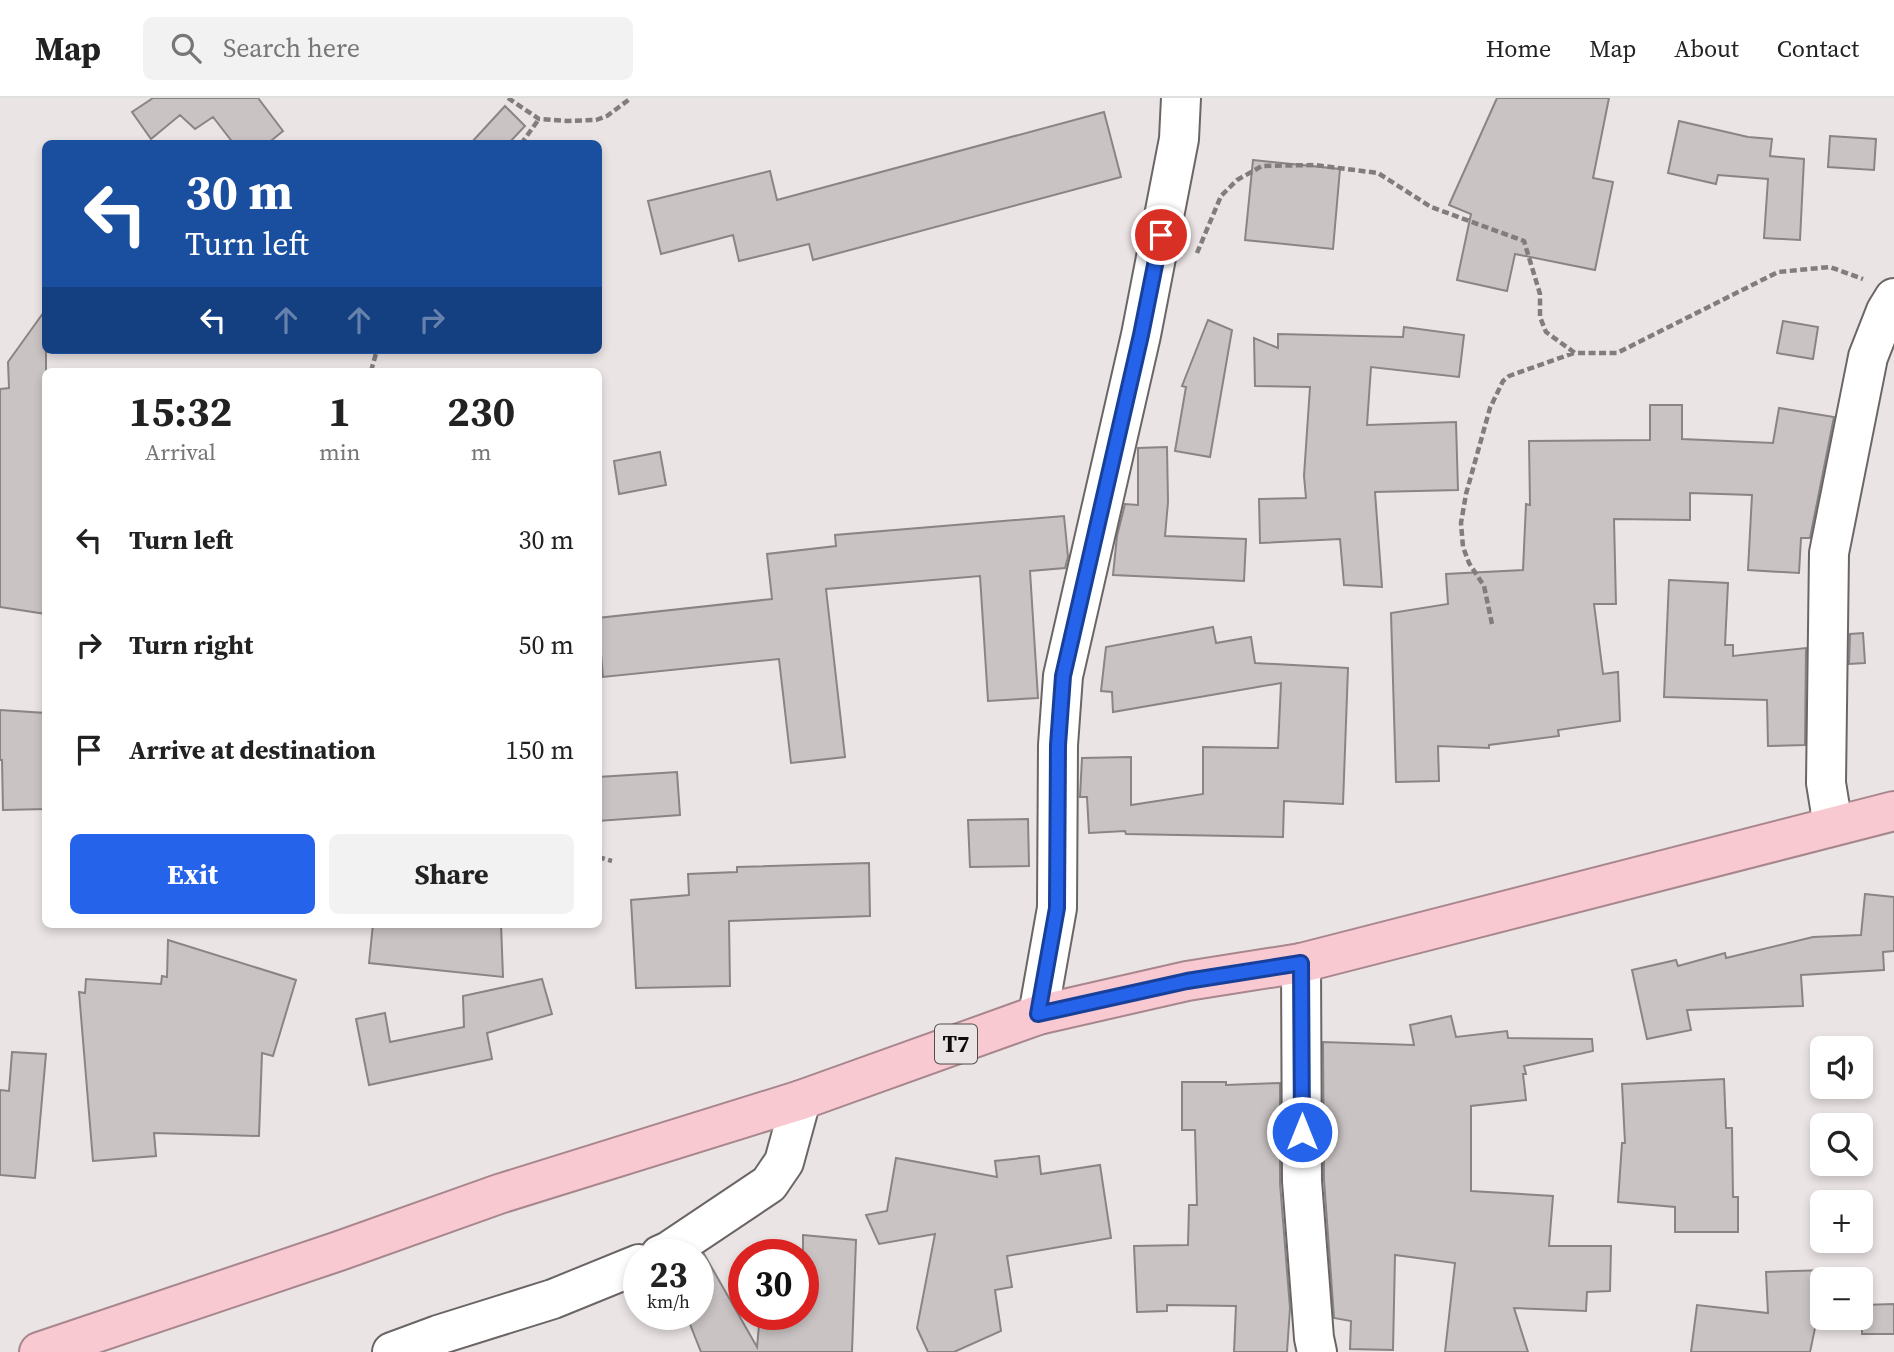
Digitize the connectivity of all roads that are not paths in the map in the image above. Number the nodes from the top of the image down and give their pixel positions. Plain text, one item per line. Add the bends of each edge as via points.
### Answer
1 (1181, 98) edge
2 (1881, 289) edge
3 (1894, 811) edge
4 (1833, 826) junction
5 (1301, 963) junction
6 (1038, 1014) junction
7 (801, 1100) junction
8 (687, 1239) edge
9 (623, 1271) edge
10 (39, 1352) edge
11 (392, 1352) edge
12 (1317, 1352) edge

1 - 6 street via 1179,139 1141,335 1063,676 1057,908
2 - 4 street via 1886,311 1868,357 1829,553 1826,783
3 - 4 highway, T7
4 - 5 highway, T7
5 - 6 highway, T7 via 1187,981
5 - 12 street via 1302,1181
6 - 7 highway, T7
7 - 8 street via 784,1163 769,1184
7 - 10 highway, T7 via 499,1194
9 - 11 street via 553,1299

